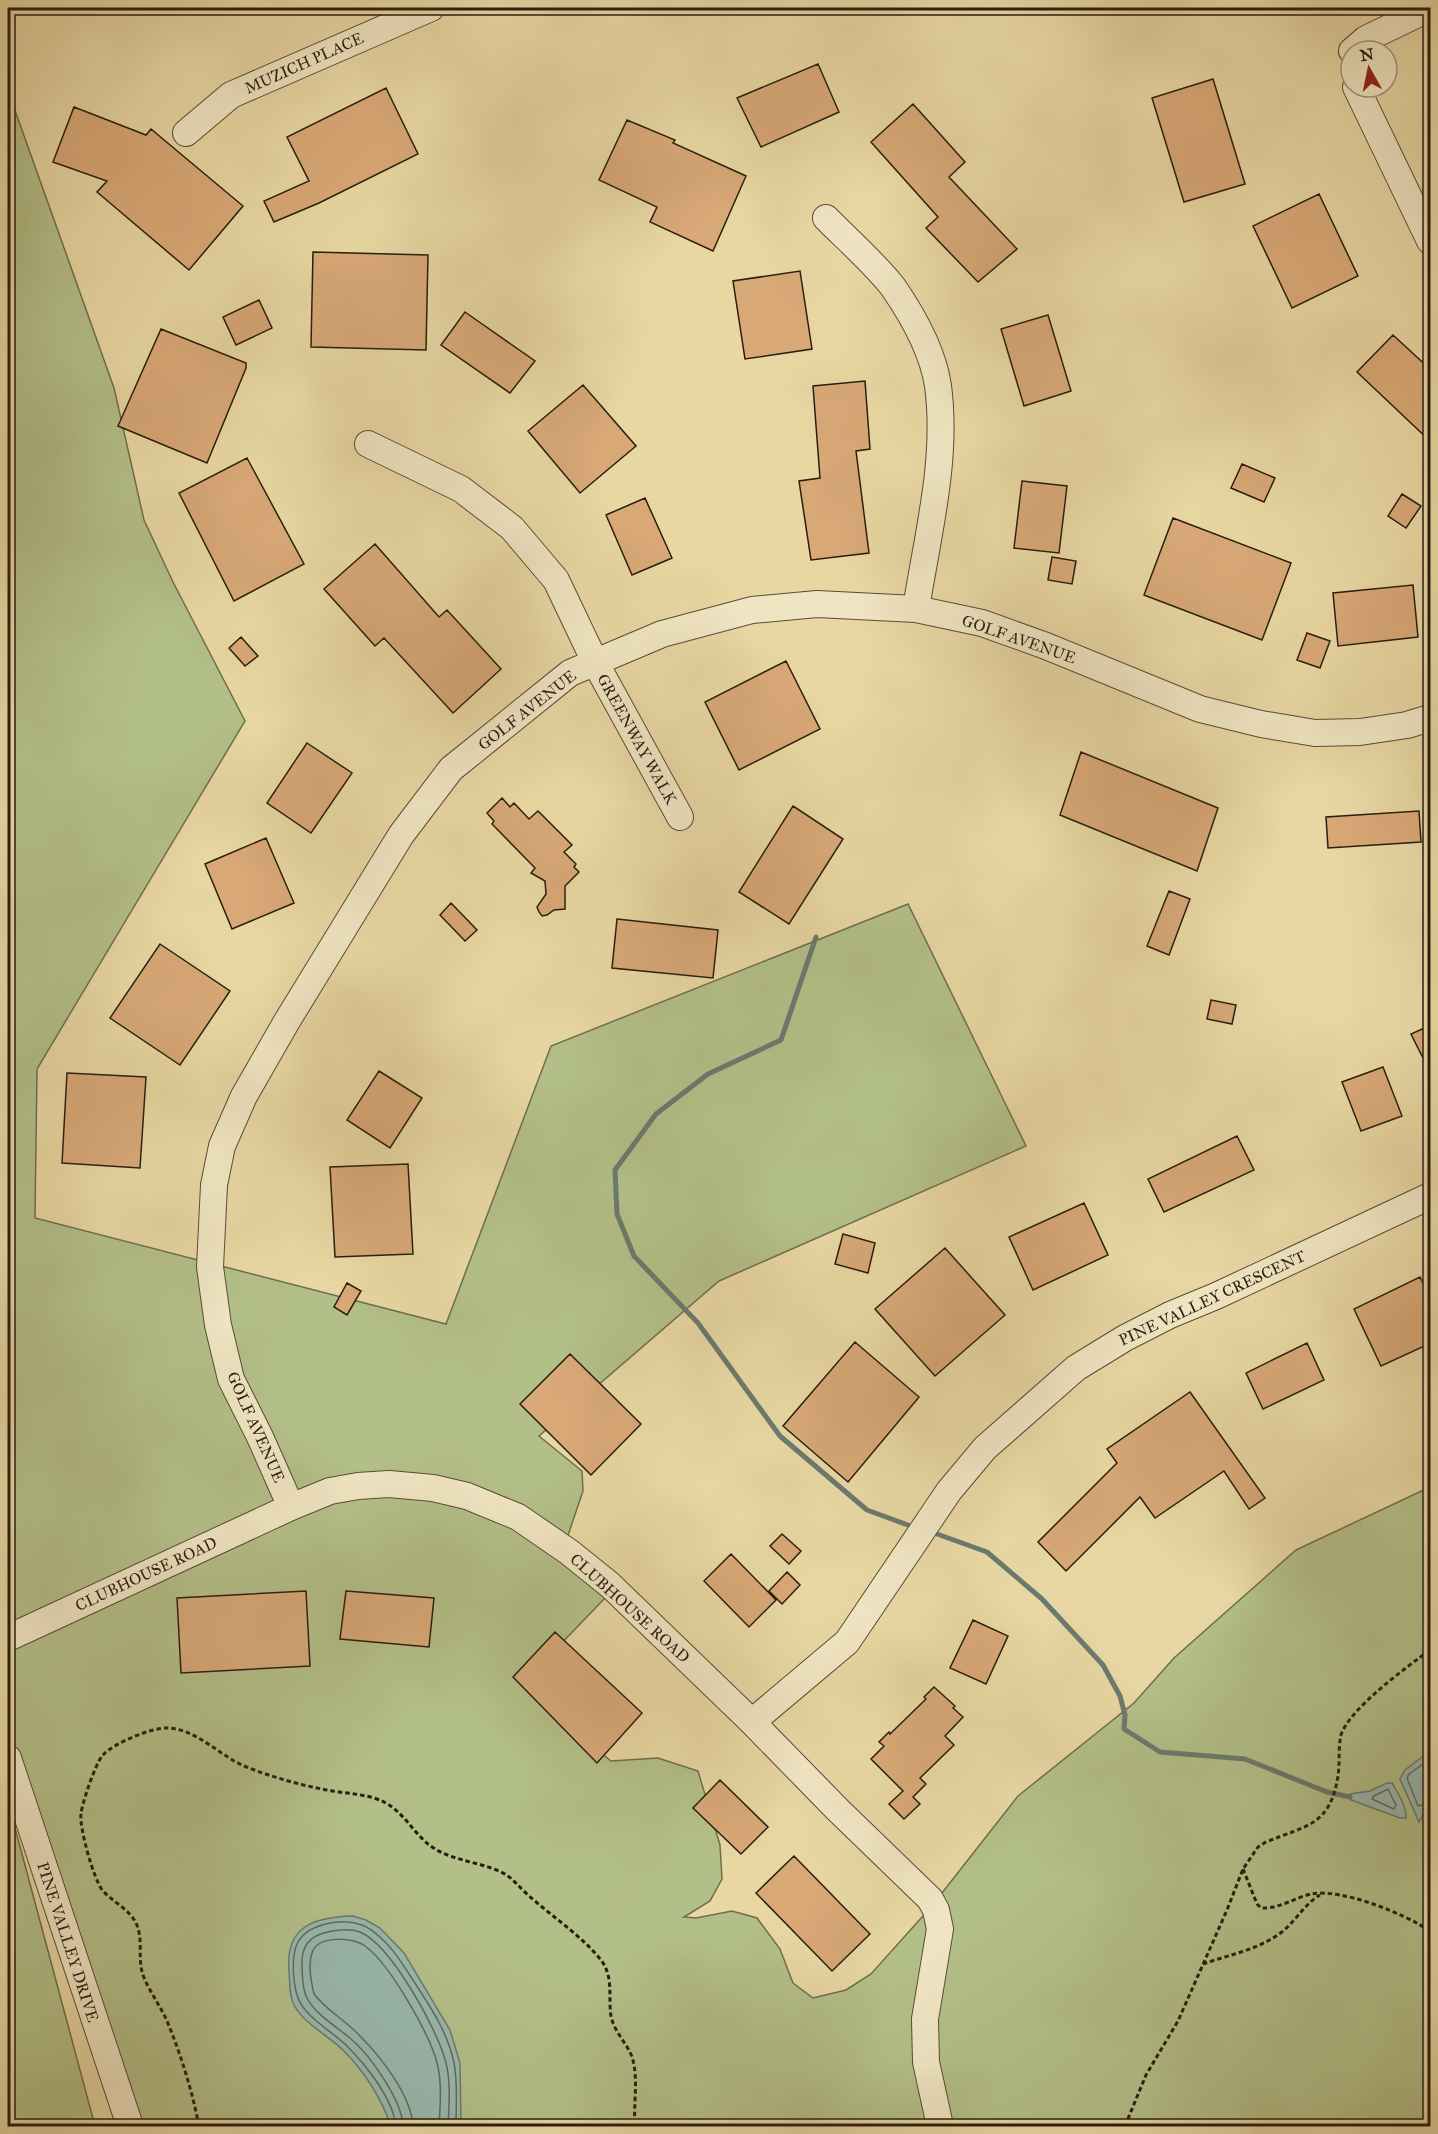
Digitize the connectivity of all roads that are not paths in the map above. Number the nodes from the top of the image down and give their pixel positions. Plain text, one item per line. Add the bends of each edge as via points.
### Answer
1 (431, 8) edge
2 (1431, 8) edge
3 (1366, 39) edge
4 (1362, 99) edge
5 (186, 133) dead end
6 (826, 218) dead end
7 (1431, 241) edge
8 (368, 444) dead end
9 (916, 609) junction
10 (595, 662) junction
11 (1431, 718) edge
12 (680, 817) dead end
13 (1431, 1196) edge
14 (291, 1507) junction
15 (8, 1638) edge
16 (752, 1722) junction
17 (8, 1758) edge
18 (130, 2127) edge
19 (940, 2127) edge

1 - 5 street, MUZICH PLACE via 231,95
2 - 3 street
4 - 7 street
6 - 9 street via 892,286 915,322 938,385 940,441
8 - 10 street, GREENWAY WALK via 461,489 512,528 556,580
9 - 10 street, GOLF AVENUE via 817,604 752,610 662,634
9 - 11 street, GOLF AVENUE via 981,623 1200,709 1261,724 1315,733 1360,732
10 - 12 street, GREENWAY WALK
10 - 14 street, GOLF AVENUE via 570,673 450,769 401,835 287,1021 244,1096 222,1146 214,1185 210,1267 218,1325 231,1379
13 - 16 street, PINE VALLEY CRESCENT via 1170,1315 1076,1368 985,1448 949,1491 847,1641
14 - 15 street, CLUBHOUSE ROAD
14 - 16 street, CLUBHOUSE ROAD via 330,1491 389,1484 467,1496 518,1517 610,1585
16 - 19 street, CLUBHOUSE ROAD via 930,1899 939,1920 925,2019 926,2062
17 - 18 street, PINE VALLEY DRIVE

